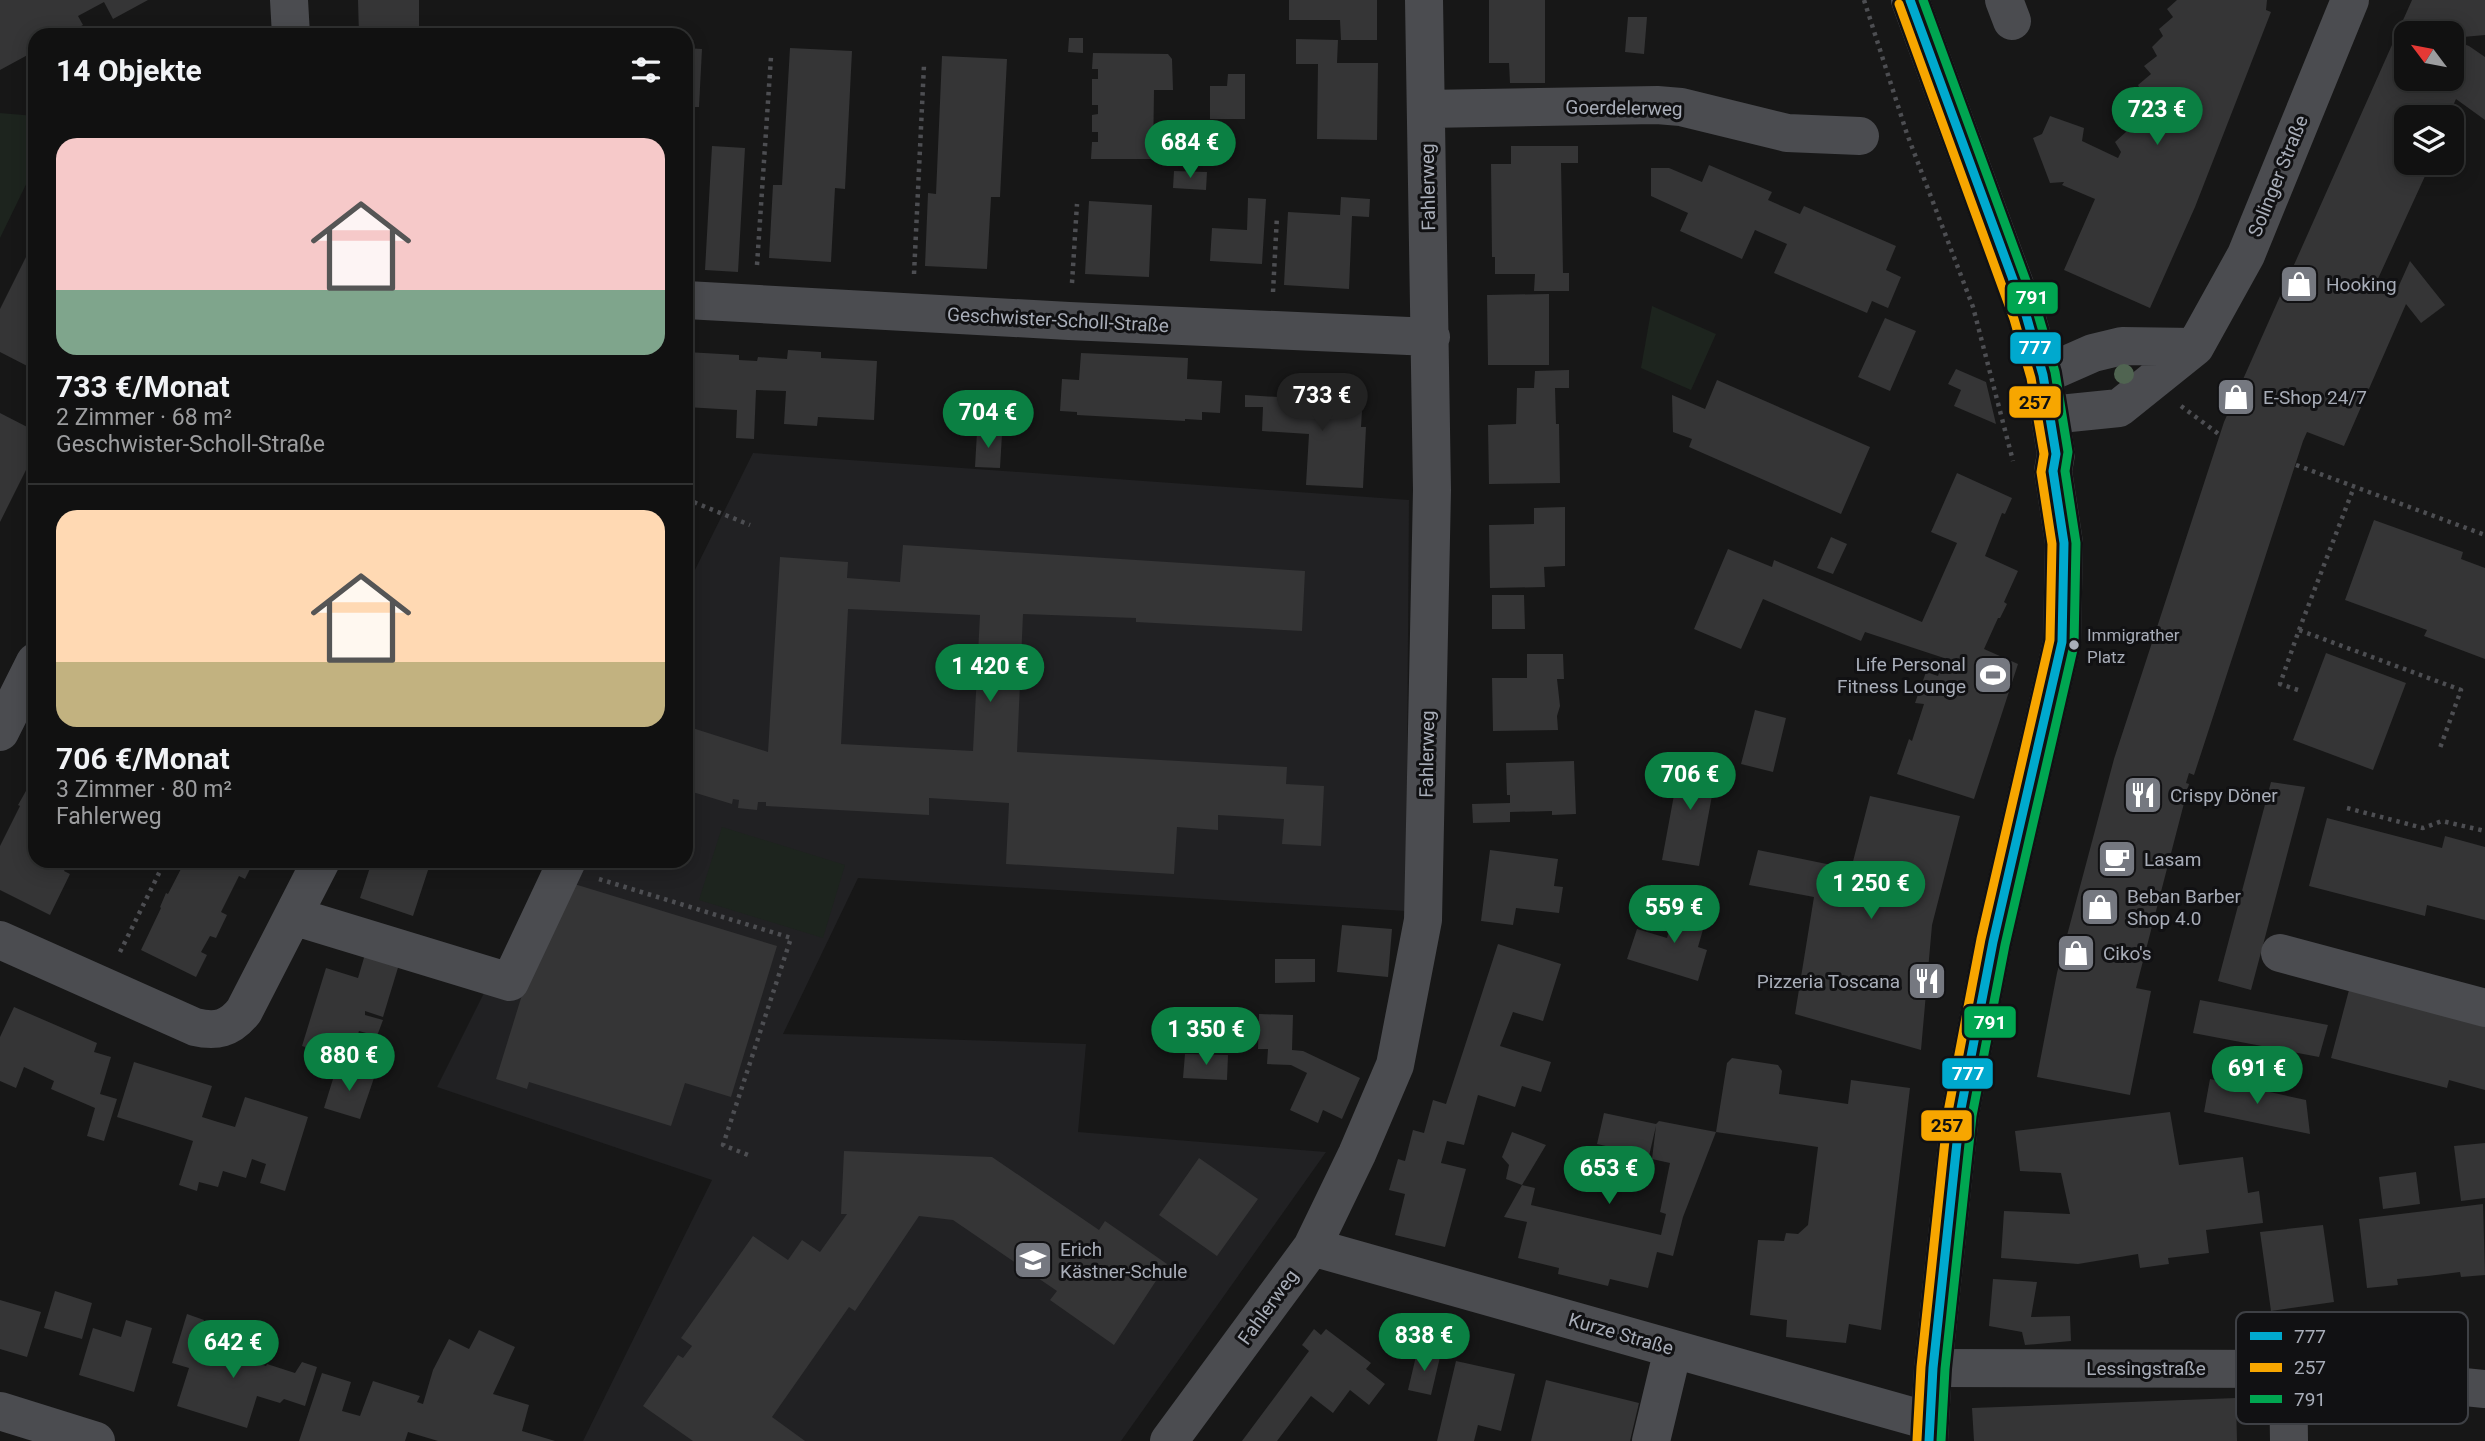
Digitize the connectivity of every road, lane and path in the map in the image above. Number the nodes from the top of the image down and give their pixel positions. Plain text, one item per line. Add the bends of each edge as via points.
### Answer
1 (289, 0) edge
2 (1424, 0) edge
3 (1864, 0) edge
4 (1910, 0) edge
5 (2350, 0) edge
6 (291, 28) edge
7 (771, 57) dead end
8 (924, 65) dead end
9 (1426, 108) junction
10 (1860, 136) dead end
11 (1077, 204) dead end
12 (1277, 216) dead end
13 (693, 300) edge
14 (754, 303) junction
15 (912, 312) junction
16 (1069, 321) junction
17 (1271, 330) junction
18 (1431, 337) junction
19 (2195, 347) junction
20 (2043, 375) junction
21 (2050, 415) junction
22 (2056, 454) junction
23 (2296, 465) dead end
24 (2354, 487) junction
25 (693, 502) edge
26 (750, 525) dead end
27 (2485, 535) edge
28 (2299, 630) junction
29 (28, 676) edge
30 (2298, 690) dead end
31 (0, 732) edge
32 (2440, 748) dead end
33 (2347, 808) dead end
34 (2485, 831) edge
35 (162, 868) edge
36 (317, 868) edge
37 (564, 868) edge
38 (574, 868) edge
39 (293, 916) junction
40 (0, 940) edge
41 (2280, 953) dead end
42 (103, 987) junction
43 (2485, 1008) edge
44 (748, 1155) dead end
45 (1312, 1247) junction
46 (1673, 1349) junction
47 (1933, 1368) junction
48 (2236, 1369) edge
49 (0, 1411) edge
50 (1929, 1431) edge
51 (76, 1438) edge
52 (1169, 1441) edge
53 (1651, 1441) edge

1 - 6 street
2 - 9 street, Fahlerweg
3 - 22 path via 1907,134 1973,307 2013,461
4 - 20 main road via 2026,315
5 - 19 street, Solinger Straße via 2246,255
7 - 14 path
8 - 15 path
9 - 10 street, Goerdelerweg via 1657,105 1787,133
9 - 18 street, Fahlerweg
11 - 16 path
12 - 17 path
13 - 14 street, Geschwister-Scholl-Straße
14 - 15 street, Geschwister-Scholl-Straße
15 - 16 street, Geschwister-Scholl-Straße
16 - 17 street, Geschwister-Scholl-Straße
17 - 18 street, Geschwister-Scholl-Straße
18 - 45 street, Fahlerweg via 1423,920 1395,1065
19 - 20 street via 2122,346
19 - 21 street, Solinger Straße via 2119,408
20 - 21 main road
21 - 22 main road
22 - 47 main road via 2053,471 2064,543 2062,642 1993,942 1960,1114
23 - 24 path
24 - 27 path
24 - 28 path
25 - 26 path
28 - 30 path via 2280,684
28 - 32 path via 2461,690
29 - 31 street
33 - 34 path via 2423,828 2441,821
35 - 42 path
36 - 39 street
37 - 39 street via 510,982
38 - 44 path via 791,939 723,1145
39 - 42 street via 234,1024 210,1031 195,1027
40 - 42 street
41 - 43 street
45 - 46 street, Kurze Straße
45 - 52 street, Fahlerweg
46 - 50 street, Kurze Straße
46 - 53 street
47 - 48 street, Lessingstraße
47 - 50 main road
49 - 51 street

